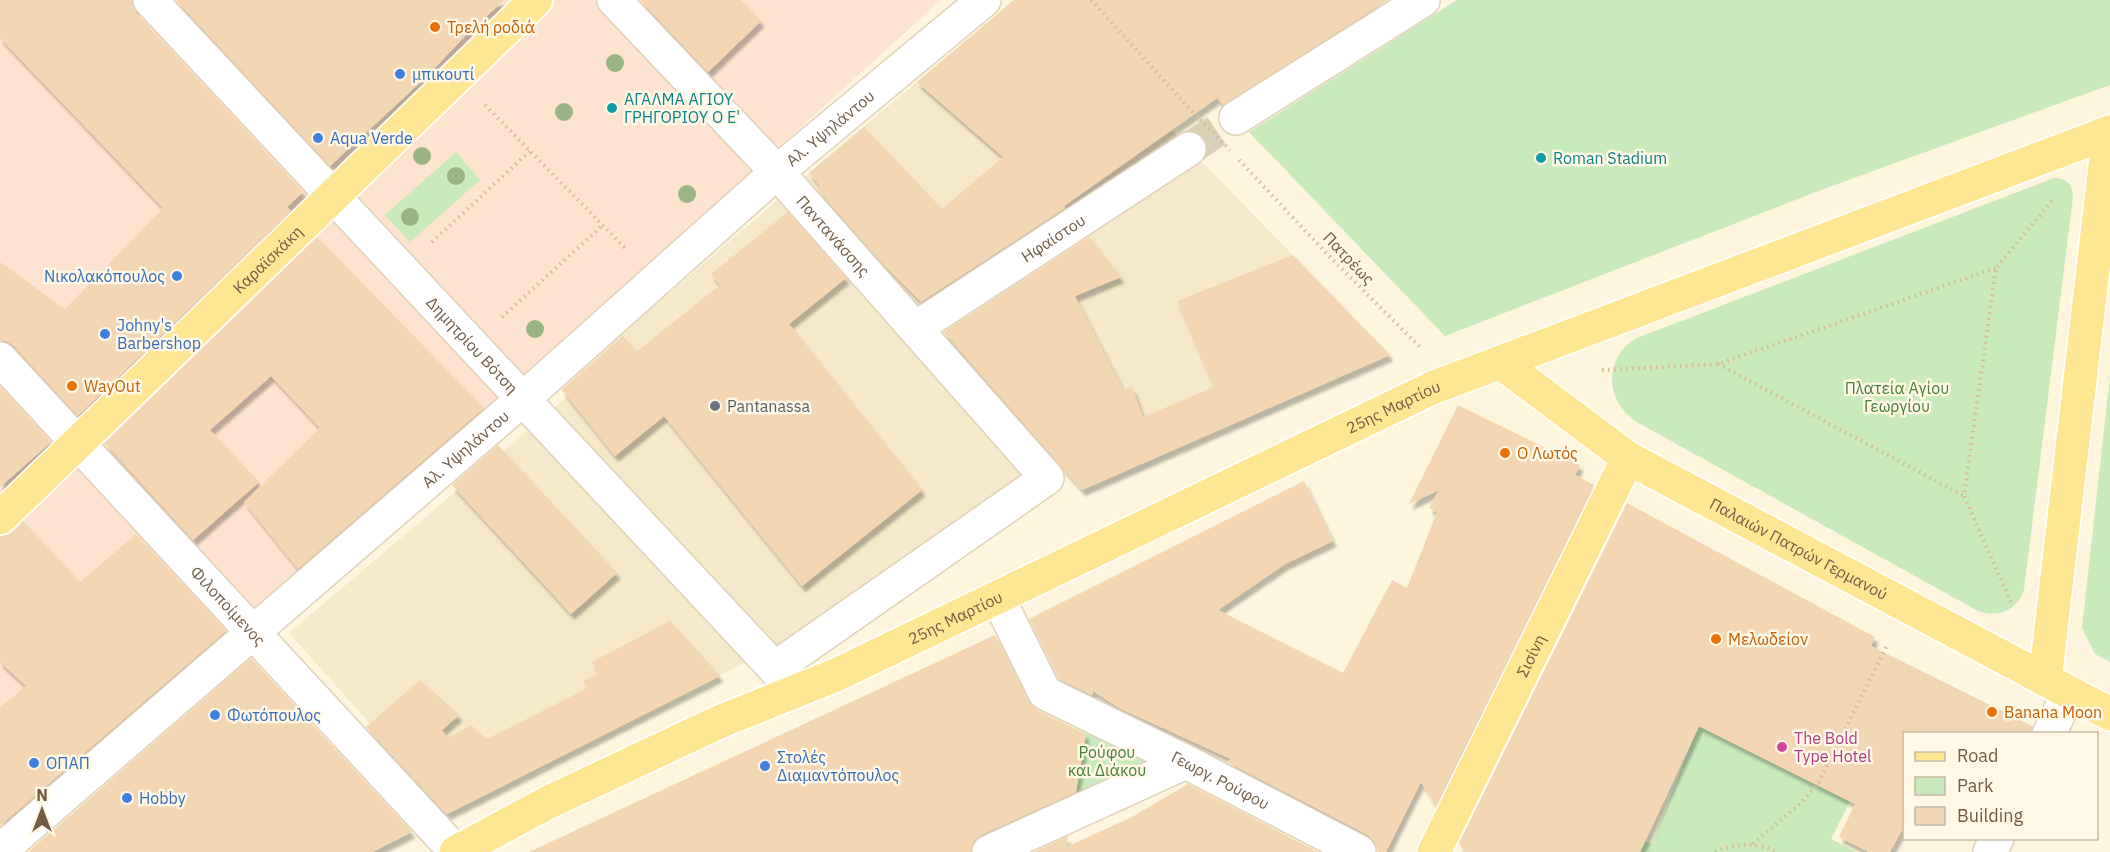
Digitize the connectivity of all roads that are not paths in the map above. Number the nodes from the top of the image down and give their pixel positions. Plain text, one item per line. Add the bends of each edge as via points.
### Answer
1 (150, 0) edge
2 (536, 0) edge
3 (614, 0) edge
4 (984, 0) edge
5 (1423, 0) edge
6 (1236, 118) tunnel mouth
7 (2110, 132) edge
8 (1189, 149) tunnel mouth
9 (777, 171) junction
10 (333, 195) junction
11 (916, 328) junction
12 (0, 359) edge
13 (1502, 363) junction
14 (523, 399) junction
15 (78, 444) junction
16 (1628, 458) junction
17 (0, 518) edge
18 (998, 598) junction
19 (253, 633) junction
20 (785, 680) junction
21 (2057, 686) junction
22 (2110, 714) edge
23 (2049, 732) edge
24 (1186, 762) junction
25 (0, 851) edge
26 (456, 852) edge
27 (989, 852) edge
28 (1359, 852) edge
29 (1434, 852) edge

1 - 10 street, Δημητρίου Βότση
2 - 10 main road, Καραϊσκάκη
3 - 9 street, Παντανάσσης
4 - 9 street, Αλ. Υψηλάντου
5 - 6 street
7 - 13 main road, 25ης Μαρτίου
7 - 21 main road
8 - 11 street, Ηφαίστου
9 - 11 street, Παντανάσσης
9 - 14 street, Αλ. Υψηλάντου
10 - 14 street, Δημητρίου Βότση
10 - 15 main road, Καραϊσκάκη
11 - 20 street, Παντανάσσης via 1047,478
12 - 15 street, Φιλοποίμενος
13 - 16 main road, Παλαιών Πατρών Γερμανού
13 - 18 main road, 25ης Μαρτίου via 1432,388
14 - 19 street, Αλ. Υψηλάντου
14 - 20 street, Δημητρίου Βότση
15 - 17 main road, Καραϊσκάκη
15 - 19 street, Φιλοποίμενος
16 - 21 main road, Παλαιών Πατρών Γερμανού
16 - 29 main road, Σισίνη
18 - 20 main road, 25ης Μαρτίου via 836,675
18 - 24 street, Γεωργ. Ρούφου via 1046,693
19 - 25 street, Αλ. Υψηλάντου
19 - 26 street, Φιλοποίμενος
20 - 26 main road, 25ης Μαρτίου via 719,722 549,802
21 - 22 main road, Παλαιών Πατρών Γερμανού
21 - 23 street
24 - 27 street
24 - 28 street, Γεωργ. Ρούφου

